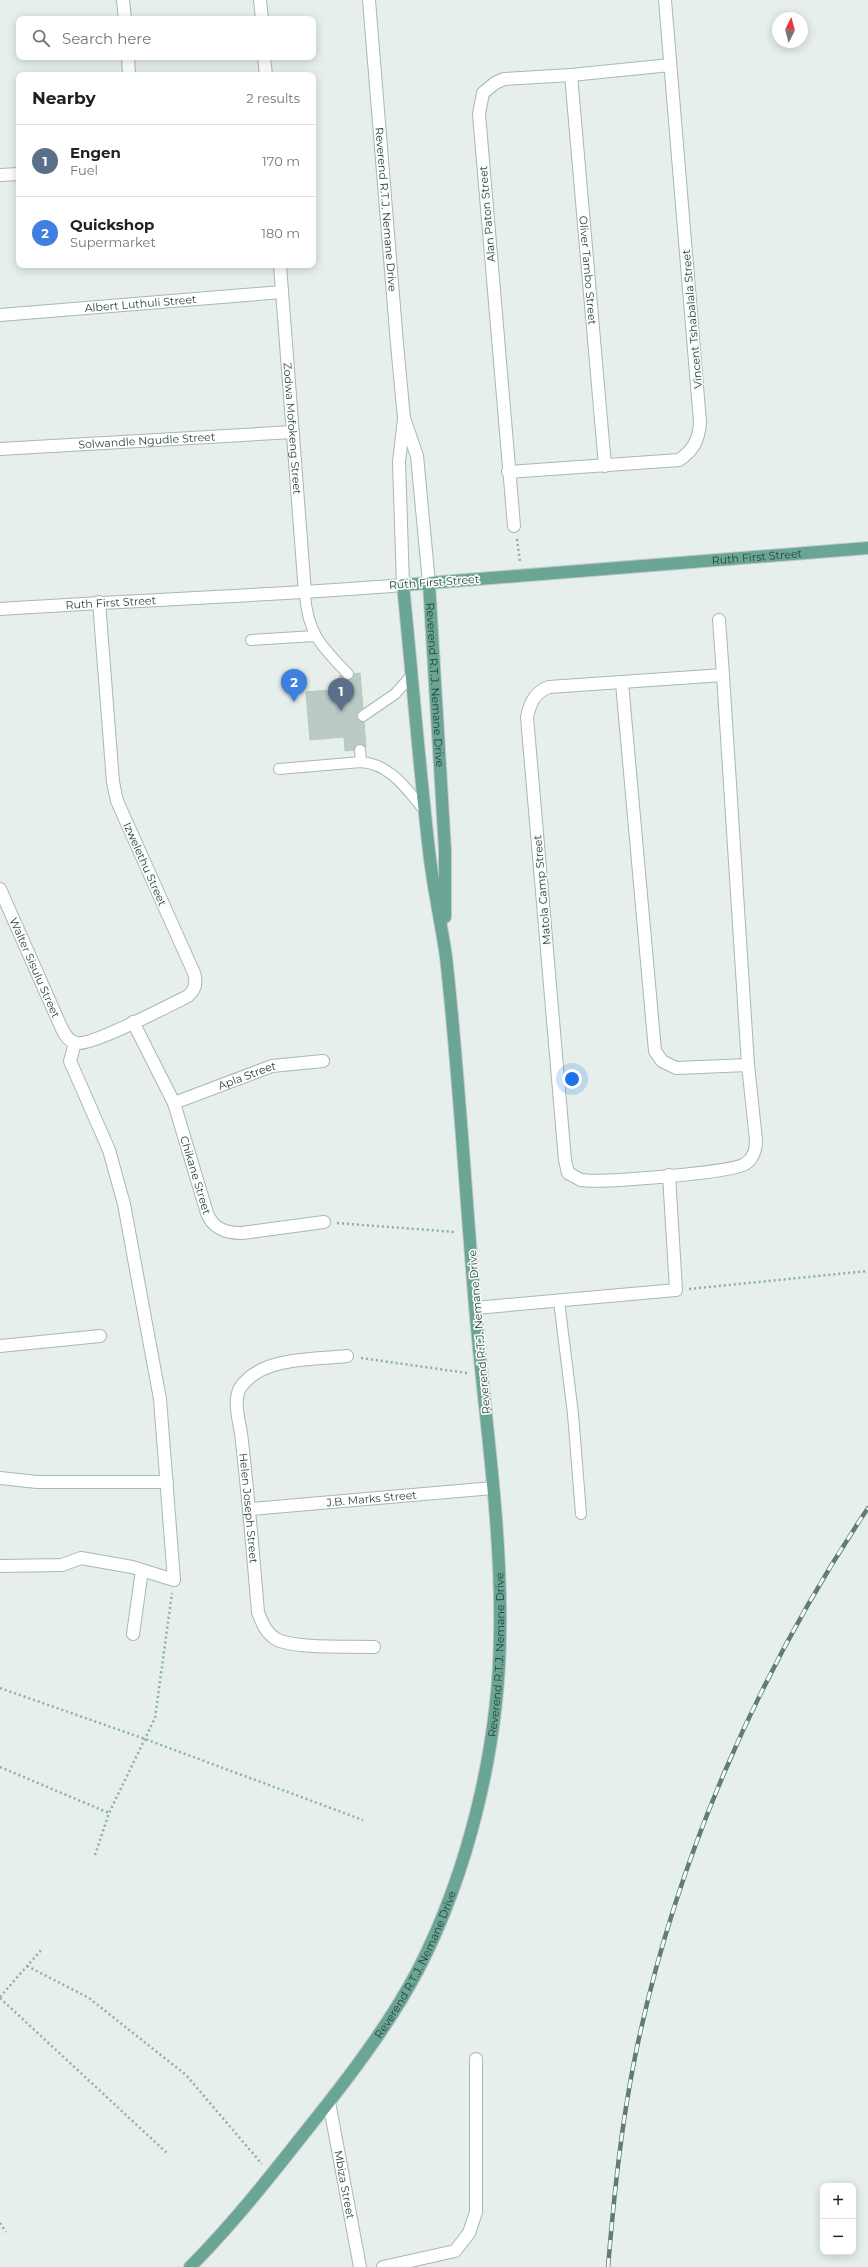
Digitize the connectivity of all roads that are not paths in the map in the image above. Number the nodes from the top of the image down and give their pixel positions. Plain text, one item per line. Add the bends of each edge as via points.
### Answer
1 (123, 0) edge
2 (260, 0) edge
3 (369, 0) edge
4 (665, 0) edge
5 (125, 16) edge
6 (262, 16) edge
7 (128, 60) edge
8 (264, 60) edge
9 (670, 65) junction
10 (129, 72) edge
11 (266, 72) edge
12 (571, 75) junction
13 (16, 174) edge
14 (0, 175) edge
15 (280, 268) edge
16 (282, 292) junction
17 (0, 315) edge
18 (404, 418) junction
19 (293, 432) junction
20 (0, 449) edge
21 (605, 466) junction
22 (508, 472) junction
23 (514, 526) road end
24 (868, 548) edge
25 (429, 583) junction
26 (403, 585) junction
27 (305, 593) junction
28 (99, 602) junction
29 (0, 609) edge
30 (719, 620) dead end
31 (315, 636) junction
32 (251, 640) dead end
33 (348, 674) dead end
34 (412, 675) junction
35 (723, 675) junction
36 (622, 683) junction
37 (363, 716) dead end
38 (360, 750) dead end
39 (361, 762) junction
40 (279, 769) dead end
41 (425, 811) junction
42 (0, 889) edge
43 (445, 955) junction
44 (133, 1022) junction
45 (74, 1043) junction
46 (323, 1061) dead end
47 (748, 1065) junction
48 (174, 1103) junction
49 (670, 1175) junction
50 (324, 1222) road end
51 (559, 1300) junction
52 (475, 1308) junction
53 (100, 1336) dead end
54 (0, 1346) edge
55 (347, 1356) road end
56 (0, 1478) edge
57 (167, 1482) junction
58 (493, 1488) junction
59 (250, 1509) junction
60 (581, 1514) dead end
61 (0, 1566) edge
62 (142, 1570) junction
63 (133, 1634) dead end
64 (374, 1647) dead end
65 (476, 2059) dead end
66 (329, 2102) junction
67 (190, 2267) edge
68 (360, 2267) edge
69 (383, 2267) edge

1 - 5 street
2 - 6 street
3 - 18 street, Reverend R.T.J. Nemane Drive
4 - 9 street, Vincent Tshabalala Street
7 - 10 street
8 - 11 street
9 - 12 street, Alan Paton Street
9 - 21 street, Vincent Tshabalala Street via 700,434 694,447 679,460
12 - 21 street, Oliver Tambo Street
12 - 22 street, Alan Paton Street via 504,79 485,91 480,102
13 - 14 street
15 - 16 street, Zodwa Mofokeng Street
16 - 17 street, Albert Luthuli Street
16 - 19 street, Zodwa Mofokeng Street
18 - 25 street, Reverend R.T.J. Nemane Drive via 417,456
18 - 26 street, Reverend R.T.J. Nemane Drive via 399,462
19 - 20 street, Solwandle Ngudle Street
19 - 27 street, Zodwa Mofokeng Street
21 - 22 street, Vincent Tshabalala Street
22 - 23 street, Alan Paton Street
24 - 25 main road, Ruth First Street
25 - 26 main road, Ruth First Street
25 - 43 main road, Reverend R.T.J. Nemane Drive via 446,850
26 - 27 street, Ruth First Street
26 - 34 main road, Reverend R.T.J. Nemane Drive
27 - 28 street, Ruth First Street
27 - 31 lane via 306,613
28 - 29 street, Ruth First Street
28 - 44 street, Izwelethu Street via 113,782 117,801 195,978 195,987 188,996
30 - 35 street, Matola Camp Street
31 - 32 lane
31 - 33 lane via 327,653
34 - 37 lane via 390,698
34 - 41 main road, Reverend R.T.J. Nemane Drive
35 - 36 street, Matola Camp Street
35 - 47 street, Matola Camp Street
36 - 47 street via 655,1051 662,1061 676,1068
36 - 49 street, Matola Camp Street via 545,689 533,698 527,717 565,1160 568,1173 580,1180
38 - 39 lane
39 - 40 lane
39 - 41 lane via 377,764 390,772
41 - 43 main road, Reverend R.T.J. Nemane Drive
42 - 45 street, Walter Sisulu Street via 62,1029
43 - 52 main road, Reverend R.T.J. Nemane Drive
44 - 45 street, Izwelethu Street via 88,1042
44 - 48 street, Chikane Street
45 - 57 street via 70,1061 109,1150 124,1204 160,1399
46 - 48 street, Apla Street via 272,1066
47 - 49 street, Matola Camp Street via 756,1140 753,1157 745,1164 734,1168
48 - 50 street, Chikane Street via 207,1213 214,1225 226,1232 242,1233
49 - 51 street via 676,1290
51 - 52 street
51 - 60 lane via 573,1414
52 - 58 main road, Reverend R.T.J. Nemane Drive
53 - 54 street
55 - 59 street, Helen Joseph Street via 278,1364 254,1374 239,1389 238,1409
56 - 57 street via 37,1482
57 - 62 street via 174,1580
58 - 59 street, J.B. Marks Street
58 - 66 main road, Reverend R.T.J. Nemane Drive via 500,1658 494,1720 472,1824 452,1888 418,1969 394,2011
59 - 64 street, Helen Joseph Street via 258,1612 262,1624 270,1634 281,1642 295,1644
61 - 62 street via 62,1566 70,1560 81,1558
62 - 63 street
65 - 69 street via 476,2212 469,2233 455,2251
66 - 67 main road, Reverend R.T.J. Nemane Drive via 272,2175
66 - 68 street, Mbiza Street

